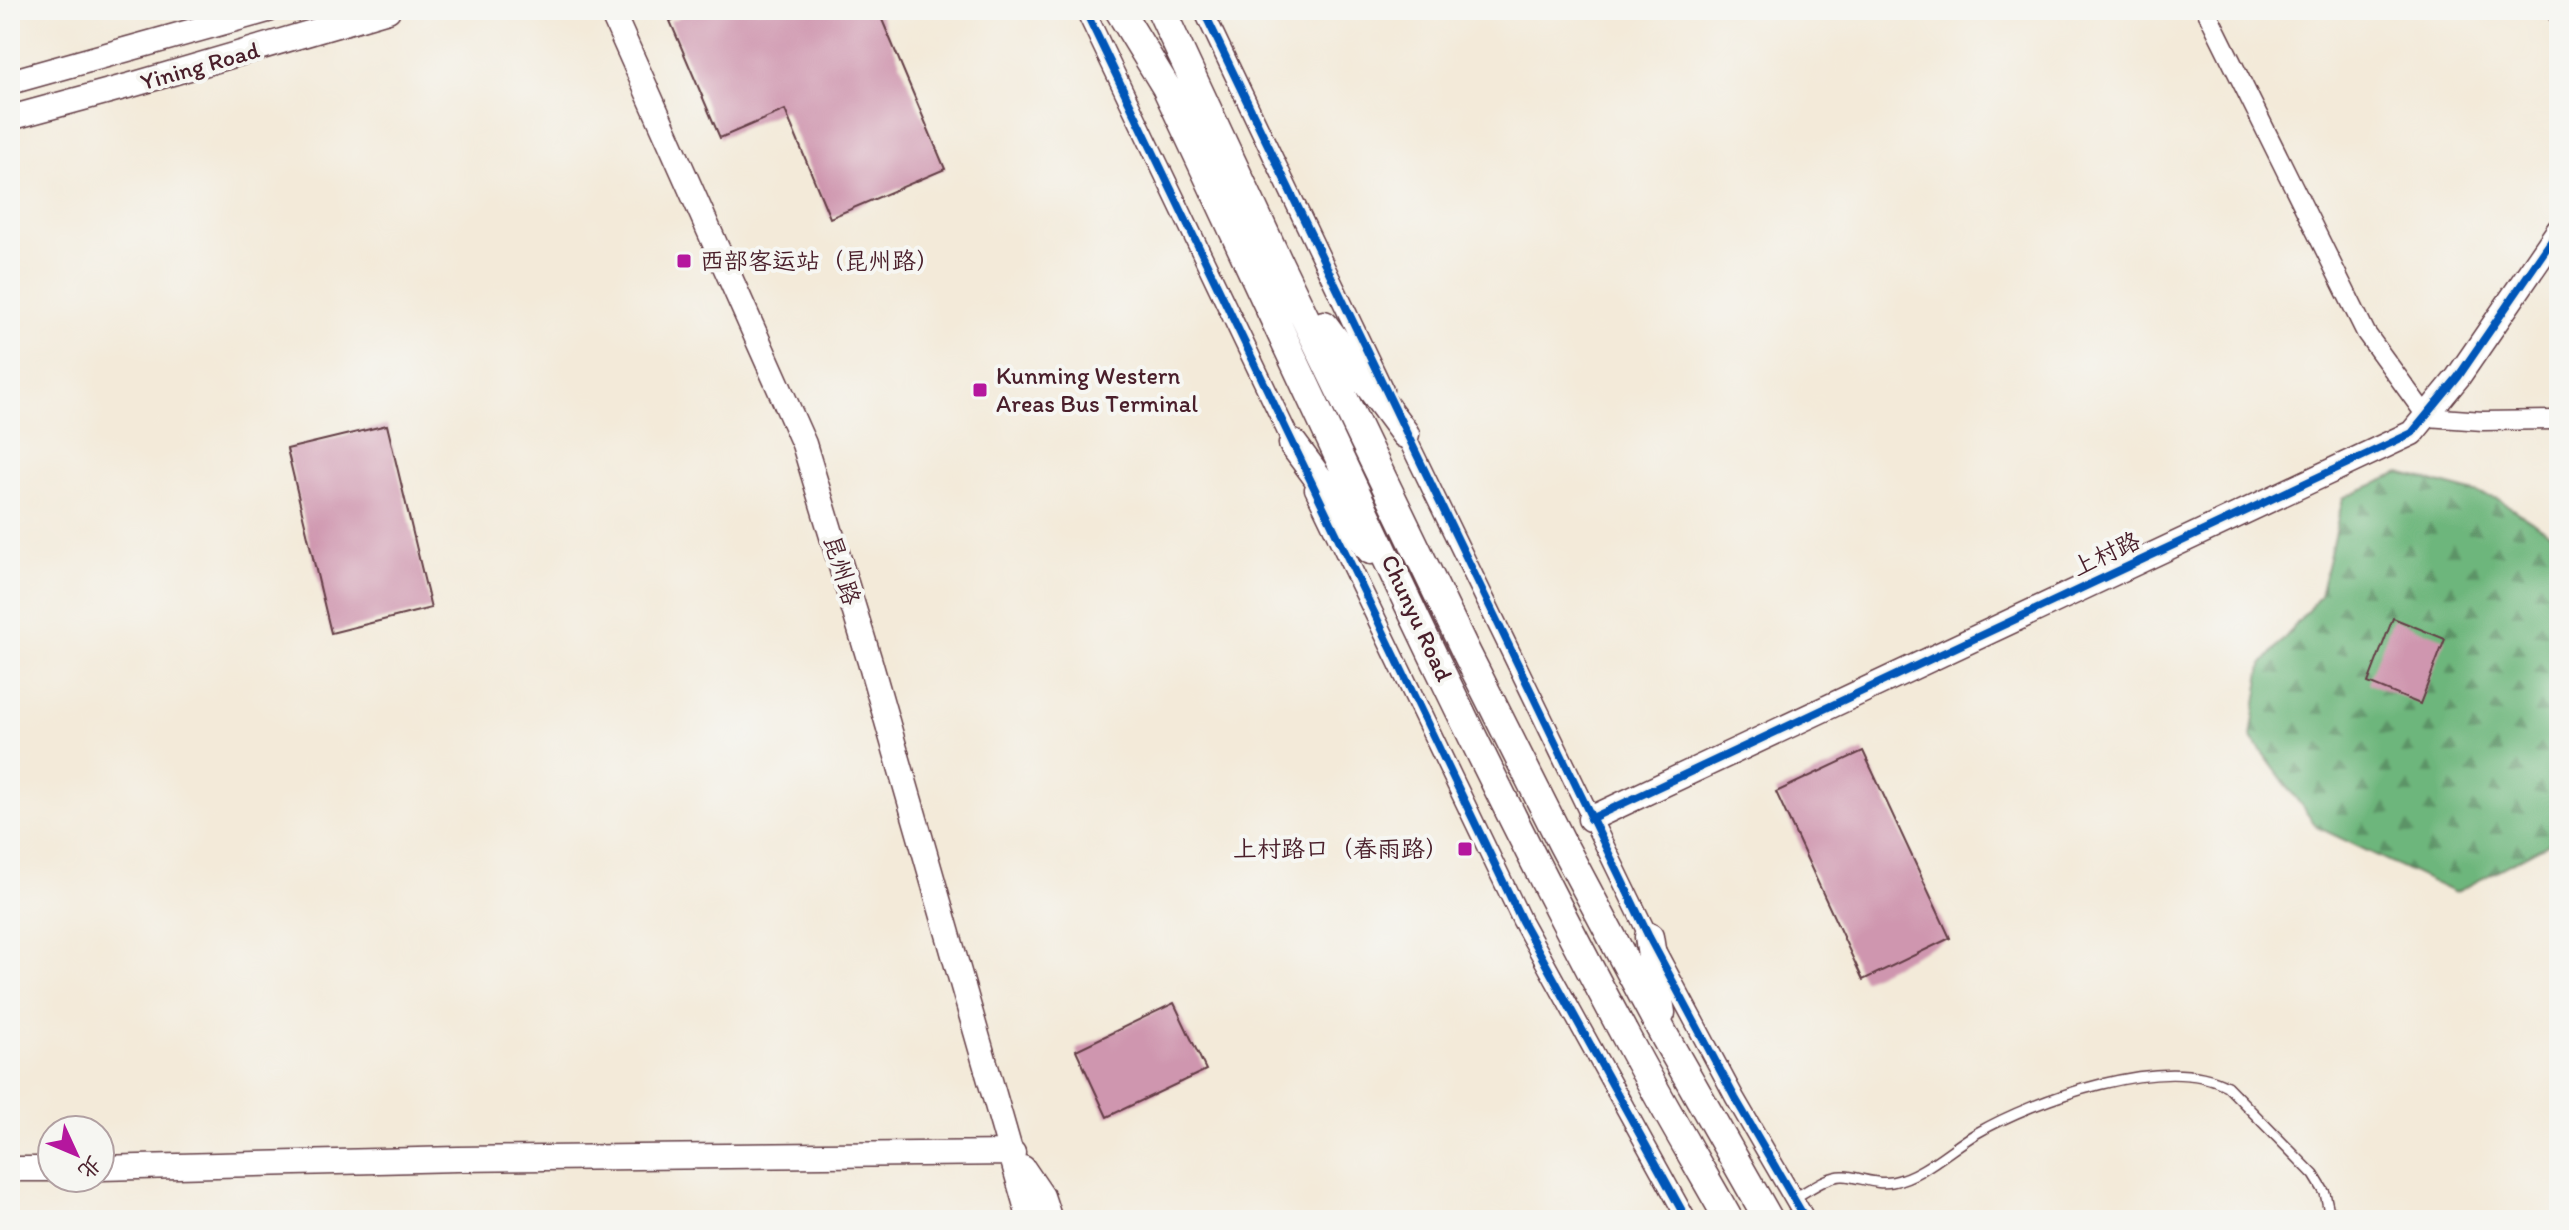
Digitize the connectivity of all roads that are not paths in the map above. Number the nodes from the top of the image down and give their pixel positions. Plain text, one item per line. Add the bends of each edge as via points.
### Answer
1 (268, 10) edge
2 (388, 10) edge
3 (611, 10) edge
4 (1085, 10) edge
5 (1119, 10) edge
6 (1161, 10) edge
7 (1203, 10) edge
8 (2206, 10) edge
9 (2554, 10) edge
10 (2559, 16) edge
11 (10, 82) edge
12 (10, 118) edge
13 (2559, 230) edge
14 (1280, 266) junction
15 (2427, 417) junction
16 (2559, 420) edge
17 (1405, 434) junction
18 (1293, 444) junction
19 (1407, 598) junction
20 (1590, 819) junction
21 (1649, 937) junction
22 (1665, 1037) junction
23 (1013, 1153) junction
24 (116, 1168) edge
25 (10, 1169) edge
26 (36, 1169) edge
27 (1794, 1198) junction
28 (2330, 1218) edge
29 (1030, 1220) edge
30 (1050, 1220) edge
31 (1687, 1220) edge
32 (1729, 1220) edge
33 (1769, 1220) edge
34 (1806, 1220) edge

1 - 11 street, Yining Road
2 - 12 street, Yining Road
3 - 23 street, 昆州路 via 804,444
4 - 18 street
5 - 19 main road, Chunyu Road via 1166,87
6 - 14 main road, Chunyu Road
7 - 17 street
8 - 15 street via 2366,333
9 - 10 street
13 - 15 street, 上村路
14 - 17 main road
14 - 22 main road, Chunyu Road via 1542,804
15 - 16 street
15 - 20 street, 上村路 via 2412,433
17 - 20 street
18 - 19 main road
18 - 31 street via 1522,921
19 - 32 main road, Chunyu Road via 1611,1008
20 - 21 street
21 - 22 main road
21 - 27 street
22 - 33 main road, Chunyu Road
23 - 24 street
23 - 29 street, 昆州路
23 - 30 street, 昆州路 via 1042,1196
25 - 26 street
27 - 28 lane via 1841,1175 1893,1182 2046,1100 2143,1077 2188,1073 2227,1086 2314,1175 2325,1193
27 - 34 street

